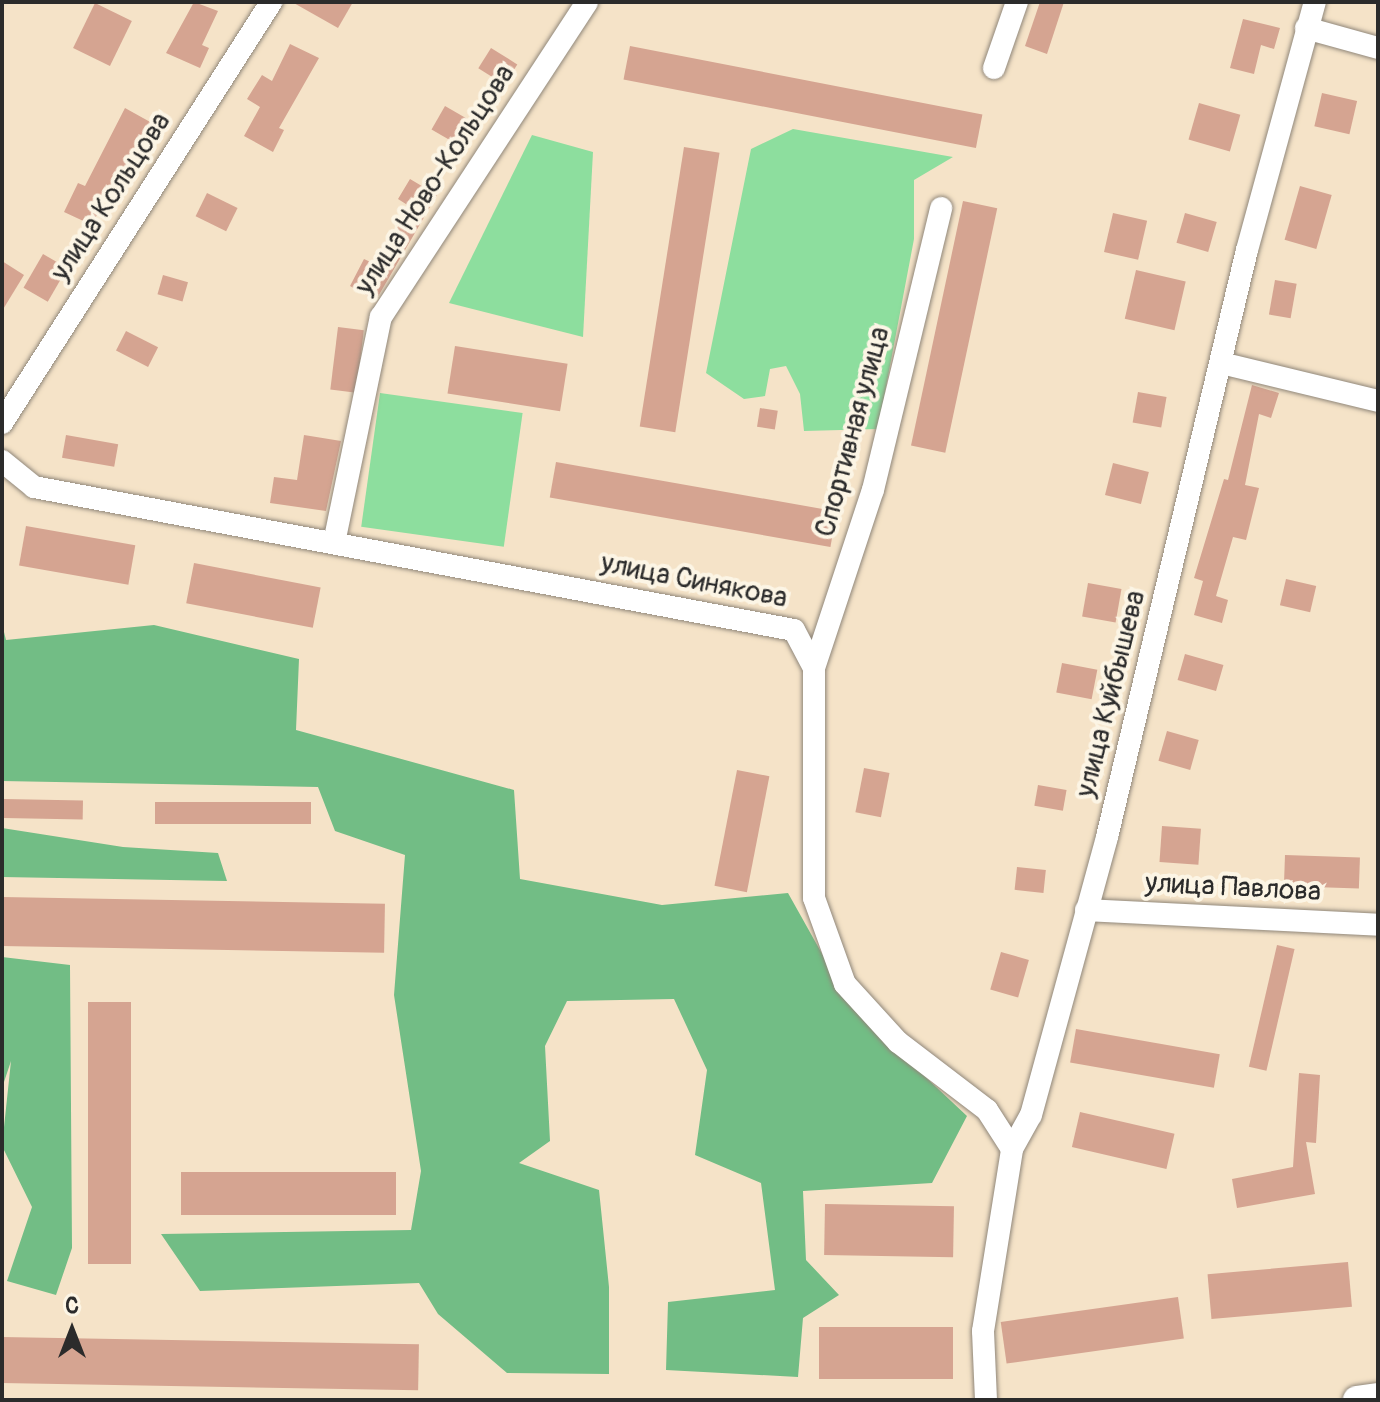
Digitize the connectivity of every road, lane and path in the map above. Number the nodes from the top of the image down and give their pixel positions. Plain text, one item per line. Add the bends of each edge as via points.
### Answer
1 (271, 2) edge
2 (587, 2) edge
3 (1017, 2) edge
4 (1315, 2) edge
5 (1306, 28) junction
6 (1378, 48) edge
7 (994, 68) dead end
8 (941, 208) dead end
9 (1221, 363) junction
10 (1378, 401) edge
11 (2, 423) edge
12 (2, 461) edge
13 (334, 543) junction
14 (814, 668) junction
15 (1086, 910) junction
16 (1378, 925) edge
17 (1012, 1149) junction
18 (1378, 1397) edge
19 (986, 1400) edge
20 (1357, 1400) edge

1 - 11 street, улица Кольцова
2 - 13 street, улица Ново-Кольцова via 381,317
3 - 7 street
4 - 5 street, улица Куйбышева
5 - 6 street
5 - 9 street, улица Куйбышева
8 - 14 street, Спортивная улица via 873,490
9 - 10 street
9 - 15 street, улица Куйбышева
12 - 13 street, улица Синякова via 34,487
13 - 14 street, улица Синякова via 794,630
14 - 17 street, улица Синякова via 814,898 845,984 898,1042 987,1110
15 - 16 street, улица Павлова
15 - 17 street, улица Куйбышева via 1031,1115
17 - 19 street, улица Куйбышева via 983,1331
18 - 20 street

